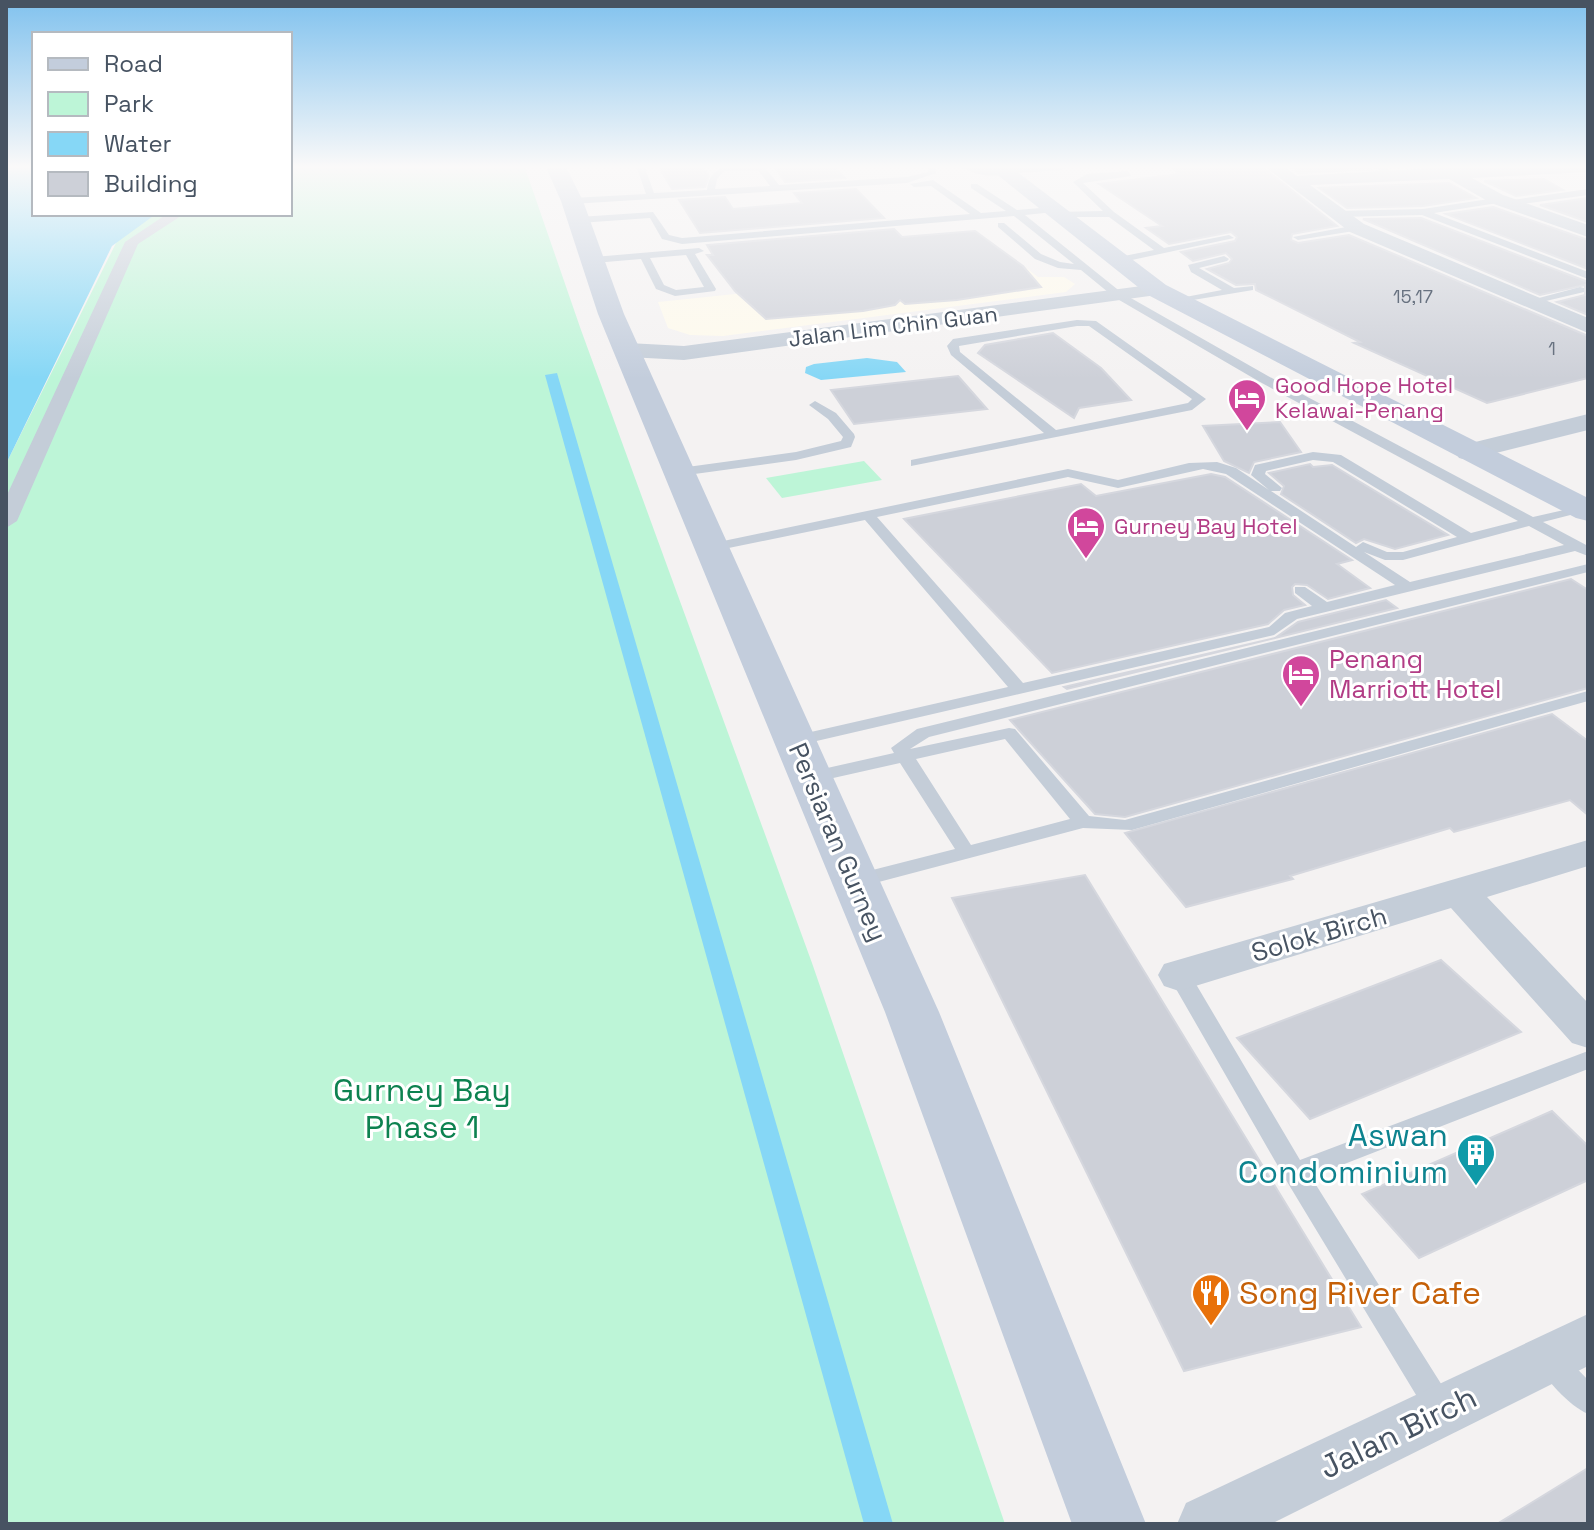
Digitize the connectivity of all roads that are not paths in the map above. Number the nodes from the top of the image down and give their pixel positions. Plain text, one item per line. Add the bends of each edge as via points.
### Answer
1 (141, 236) edge
2 (584, 236) edge
3 (613, 236) edge
4 (665, 236) edge
5 (734, 236) edge
6 (869, 236) edge
7 (1014, 236) edge
8 (1062, 236) edge
9 (1080, 236) edge
10 (1142, 236) edge
11 (1302, 236) edge
12 (1377, 236) edge
13 (1486, 236) edge
14 (1298, 237) dead end
15 (1229, 238) dead end
16 (1161, 250) junction
17 (689, 252) junction
18 (644, 256) junction
19 (1224, 259) dead end
20 (1118, 260) junction
21 (1084, 267) junction
22 (1588, 276) edge
23 (1249, 288) dead end
24 (1580, 290) dead end
25 (1232, 291) junction
26 (1118, 295) junction
27 (1168, 295) junction
28 (1529, 302) junction
29 (1003, 312) junction
30 (1588, 326) edge
31 (1026, 330) junction
32 (628, 350) junction
33 (815, 405) dead end
34 (1588, 422) edge
35 (1054, 435) junction
36 (1468, 452) junction
37 (916, 463) dead end
38 (680, 472) junction
39 (1584, 509) edge
40 (868, 515) junction
41 (6, 521) edge
42 (1530, 522) junction
43 (1471, 539) junction
44 (714, 547) junction
45 (1583, 549) edge
46 (1588, 568) edge
47 (1406, 586) junction
48 (1300, 590) dead end
49 (1324, 607) junction
50 (1019, 689) junction
51 (1588, 696) edge
52 (903, 757) junction
53 (803, 759) junction
54 (1083, 822) junction
55 (967, 853) junction
56 (1588, 853) edge
57 (855, 882) junction
58 (1460, 893) junction
59 (1179, 975) joint
60 (1588, 1031) edge
61 (1588, 1060) edge
62 (1295, 1173) junction
63 (1568, 1349) edge
64 (1588, 1400) edge
65 (1441, 1411) junction
66 (1109, 1524) edge
67 (1207, 1524) edge

1 - 41 street via 132,242
2 - 32 main road, Persiaran Gurney
3 - 18 lane
4 - 5 lane via 676,241
6 - 17 lane
7 - 21 lane via 1043,262
8 - 21 lane
9 - 20 main road
10 - 16 lane
11 - 14 lane
12 - 28 street
13 - 22 lane
15 - 16 lane
16 - 20 lane
17 - 18 lane
17 - 18 lane via 711,289 675,293 660,287
19 - 25 lane via 1193,265
20 - 27 main road
21 - 26 lane
23 - 25 lane
24 - 28 lane
25 - 27 lane
26 - 27 street, Jalan Lim Chin Guan
26 - 29 street, Jalan Lim Chin Guan
26 - 42 lane
27 - 36 main road
28 - 30 street
29 - 31 lane
29 - 32 street, Jalan Lim Chin Guan via 684,353
31 - 35 lane via 968,338 953,346
31 - 35 lane via 1092,323 1200,399 1192,406
32 - 38 main road, Persiaran Gurney
33 - 38 lane via 849,437 846,444
34 - 36 street
35 - 37 lane
36 - 39 main road
38 - 44 main road, Persiaran Gurney
39 - 42 lane
40 - 44 lane
40 - 47 lane via 1068,473 1118,484 1154,481 1201,466 1225,468
40 - 50 lane
42 - 43 lane
42 - 45 lane
43 - 43 lane via 1336,458 1313,456 1257,471 1261,479 1376,554 1403,556
44 - 53 main road, Persiaran Gurney
45 - 47 lane
46 - 52 lane via 923,733 900,748
47 - 49 lane
48 - 49 lane
49 - 50 lane via 1291,616 1274,630
50 - 53 lane
51 - 54 lane via 1125,826
52 - 53 lane
52 - 54 lane via 1009,733
52 - 55 lane
53 - 57 main road, Persiaran Gurney
54 - 55 lane
55 - 57 lane
56 - 58 street, Solok Birch
57 - 66 main road, Persiaran Gurney via 912,1012
58 - 59 street, Solok Birch
58 - 60 street
59 - 62 lane
61 - 62 lane
62 - 65 lane
63 - 64 lane
63 - 65 street, Jalan Birch
65 - 67 street, Jalan Birch

